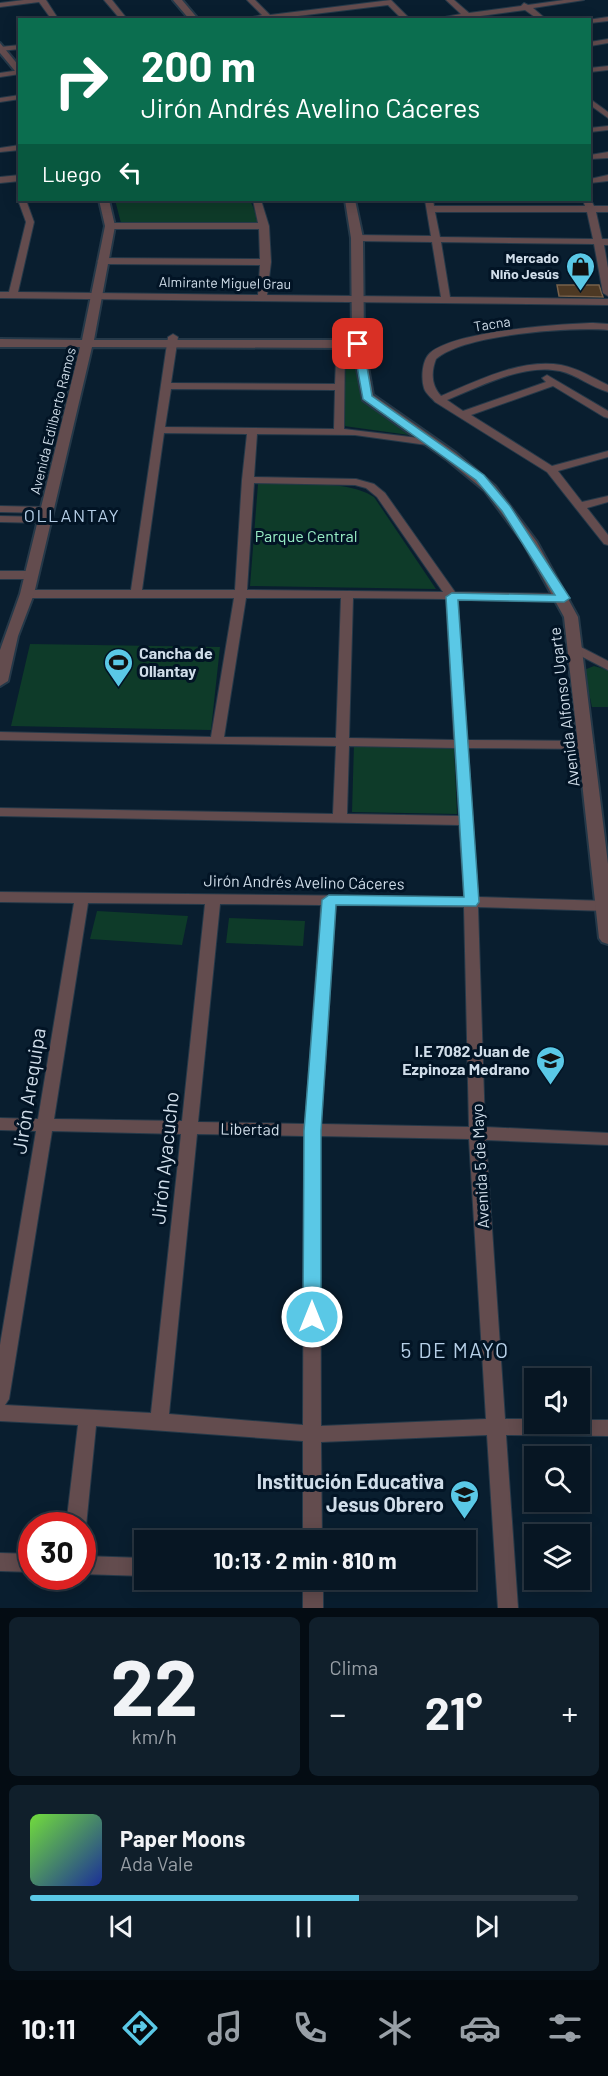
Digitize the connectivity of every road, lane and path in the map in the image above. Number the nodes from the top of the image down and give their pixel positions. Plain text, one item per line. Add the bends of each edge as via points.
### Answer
1 (42, 0) edge
2 (108, 0) edge
3 (177, 0) edge
4 (251, 0) edge
5 (450, 0) edge
6 (518, 0) edge
7 (580, 0) edge
8 (388, 1) edge
9 (0, 5) edge
10 (527, 8) junction
11 (267, 16) junction
12 (469, 17) edge
13 (55, 18) edge
14 (123, 18) edge
15 (193, 18) edge
16 (254, 18) edge
17 (406, 18) edge
18 (541, 18) edge
19 (608, 19) edge
20 (591, 21) edge
21 (608, 41) edge
22 (591, 44) edge
23 (1, 47) edge
24 (18, 47) edge
25 (608, 68) edge
26 (591, 70) edge
27 (18, 72) edge
28 (18, 73) edge
29 (0, 75) edge
30 (18, 97) edge
31 (0, 100) edge
32 (591, 102) edge
33 (608, 116) edge
34 (608, 128) edge
35 (591, 130) edge
36 (18, 147) edge
37 (0, 150) edge
38 (608, 155) edge
39 (591, 157) edge
40 (16, 178) edge
41 (608, 178) edge
42 (0, 180) edge
43 (591, 181) edge
44 (22, 201) edge
45 (104, 201) edge
46 (257, 201) edge
47 (350, 201) edge
48 (430, 204) edge
49 (589, 204) edge
50 (608, 209) edge
51 (110, 226) junction
52 (266, 226) junction
53 (357, 238) junction
54 (437, 240) junction
55 (603, 242) edge
56 (102, 261) junction
57 (266, 262) junction
58 (608, 293) edge
59 (0, 295) edge
60 (12, 295) junction
61 (95, 295) junction
62 (262, 298) junction
63 (356, 298) junction
64 (446, 300) junction
65 (608, 302) edge
66 (608, 327) edge
67 (0, 335) edge
68 (88, 340) junction
69 (173, 340) junction
70 (350, 341) junction
71 (0, 342) edge
72 (532, 369) junction
73 (554, 382) junction
74 (166, 386) junction
75 (341, 387) junction
76 (608, 389) edge
77 (439, 400) junction
78 (464, 414) junction
79 (608, 416) edge
80 (160, 430) junction
81 (252, 431) junction
82 (339, 432) junction
83 (428, 442) junction
84 (608, 454) edge
85 (551, 470) junction
86 (248, 480) junction
87 (608, 499) edge
88 (579, 506) junction
89 (0, 509) edge
90 (45, 515) junction
91 (0, 519) edge
92 (608, 542) edge
93 (0, 575) edge
94 (30, 575) junction
95 (27, 594) junction
96 (136, 594) junction
97 (241, 594) junction
98 (347, 594) junction
99 (452, 597) junction
100 (564, 598) junction
101 (575, 648) junction
102 (608, 666) edge
103 (0, 681) edge
104 (0, 736) edge
105 (217, 741) junction
106 (343, 742) junction
107 (462, 744) junction
108 (587, 745) junction
109 (0, 812) edge
110 (340, 818) junction
111 (467, 821) junction
112 (0, 897) edge
113 (82, 898) junction
114 (213, 899) junction
115 (329, 900) junction
116 (471, 902) junction
117 (606, 906) edge
118 (608, 938) edge
119 (0, 1124) edge
120 (45, 1126) junction
121 (190, 1128) junction
122 (312, 1131) junction
123 (477, 1133) junction
124 (608, 1139) edge
125 (0, 1399) edge
126 (0, 1413) edge
127 (88, 1417) junction
128 (159, 1421) junction
129 (497, 1427) junction
130 (608, 1428) edge
131 (312, 1434) junction
132 (78, 1512) edge
133 (312, 1530) edge
134 (0, 1562) edge
135 (18, 1563) edge
136 (96, 1565) edge
137 (134, 1567) edge
138 (313, 1590) edge
139 (313, 1608) edge
140 (508, 1608) edge

1 - 9 street
1 - 13 street
2 - 14 street
3 - 15 street
4 - 11 street
5 - 12 street
6 - 10 street
7 - 10 street
8 - 11 street
8 - 17 street
10 - 12 street
10 - 18 street
11 - 16 street
19 - 20 street
21 - 22 street
23 - 24 street
23 - 27 street
25 - 26 street
28 - 29 street
30 - 31 street
32 - 33 street
34 - 35 street
36 - 37 street
38 - 39 street
40 - 42 street
41 - 43 street
44 - 60 street via 30,222
45 - 51 street, Avenida Edilberto Ramos
46 - 52 street
47 - 53 street, Avenida Alfonso Ugarte
48 - 49 street
48 - 54 street
49 - 50 street
49 - 55 street
51 - 52 street
51 - 56 street, Avenida Edilberto Ramos
52 - 57 street
53 - 54 street
53 - 63 street, Avenida Alfonso Ugarte
54 - 55 street
54 - 64 street
55 - 58 street
56 - 57 street
56 - 61 street, Avenida Edilberto Ramos
57 - 62 street
59 - 60 street, Almirante Miguel Grau
60 - 61 street, Almirante Miguel Grau
61 - 62 street, Almirante Miguel Grau
61 - 68 street, Avenida Edilberto Ramos
62 - 63 street, Almirante Miguel Grau
63 - 64 street, Almirante Miguel Grau
63 - 70 street, Avenida Alfonso Ugarte
64 - 65 street, Almirante Miguel Grau
66 - 77 street, Tacna via 505,335 463,343 434,354 428,364 429,389
67 - 68 street
68 - 69 street
68 - 71 street
68 - 90 street, Avenida Edilberto Ramos
69 - 70 street
69 - 74 street
70 - 75 street
70 - 83 street, Avenida Alfonso Ugarte via 367,397
72 - 73 street
72 - 76 street via 563,369
72 - 77 street
73 - 78 street
73 - 79 street
74 - 75 street
74 - 80 street
75 - 82 street
77 - 78 street
78 - 85 street
80 - 81 street
80 - 96 street
81 - 82 street
81 - 86 street
82 - 83 street
83 - 100 street, Avenida Alfonso Ugarte via 480,478 506,509
84 - 85 street
85 - 88 street
86 - 97 street
86 - 99 street via 356,482 370,486 381,495
87 - 88 street
88 - 92 street
89 - 90 street
90 - 91 street
90 - 94 street, Avenida Edilberto Ramos
93 - 94 street
94 - 95 street, Avenida Edilberto Ramos
95 - 96 street
95 - 103 street, Avenida Edilberto Ramos
96 - 97 street
97 - 98 street
97 - 105 street
98 - 99 street
98 - 106 street
99 - 100 street
99 - 107 street, Avenida 5 de Mayo
100 - 101 street, Avenida Alfonso Ugarte via 572,617
101 - 102 street
101 - 108 street, Avenida Alfonso Ugarte
104 - 105 street
105 - 106 street
106 - 107 street
106 - 110 street
107 - 108 street
107 - 111 street, Avenida 5 de Mayo
108 - 117 street, Avenida Alfonso Ugarte
109 - 110 street
110 - 111 street
111 - 116 street, Avenida 5 de Mayo
112 - 113 street, Jirón Andrés Avelino Cáceres
113 - 114 street, Jirón Andrés Avelino Cáceres
113 - 120 street, Jirón Arequipa
114 - 115 street, Jirón Andrés Avelino Cáceres
114 - 121 street, Jirón Ayacucho
115 - 116 street, Jirón Andrés Avelino Cáceres
115 - 122 street
116 - 117 street, Jirón Andrés Avelino Cáceres
116 - 123 street, Avenida 5 de Mayo
117 - 118 street, Avenida Alfonso Ugarte
119 - 120 street, Libertad
120 - 121 street, Libertad
120 - 125 street, Jirón Arequipa
121 - 122 street, Libertad
121 - 128 street, Jirón Ayacucho
122 - 123 street, Libertad
122 - 131 street
123 - 124 street, Libertad
123 - 129 street, Avenida 5 de Mayo
126 - 127 street
127 - 128 street
127 - 132 street
128 - 131 street
129 - 130 street
129 - 131 street
129 - 140 street, Avenida 5 de Mayo
131 - 133 street
134 - 135 street
136 - 137 street
138 - 139 street

